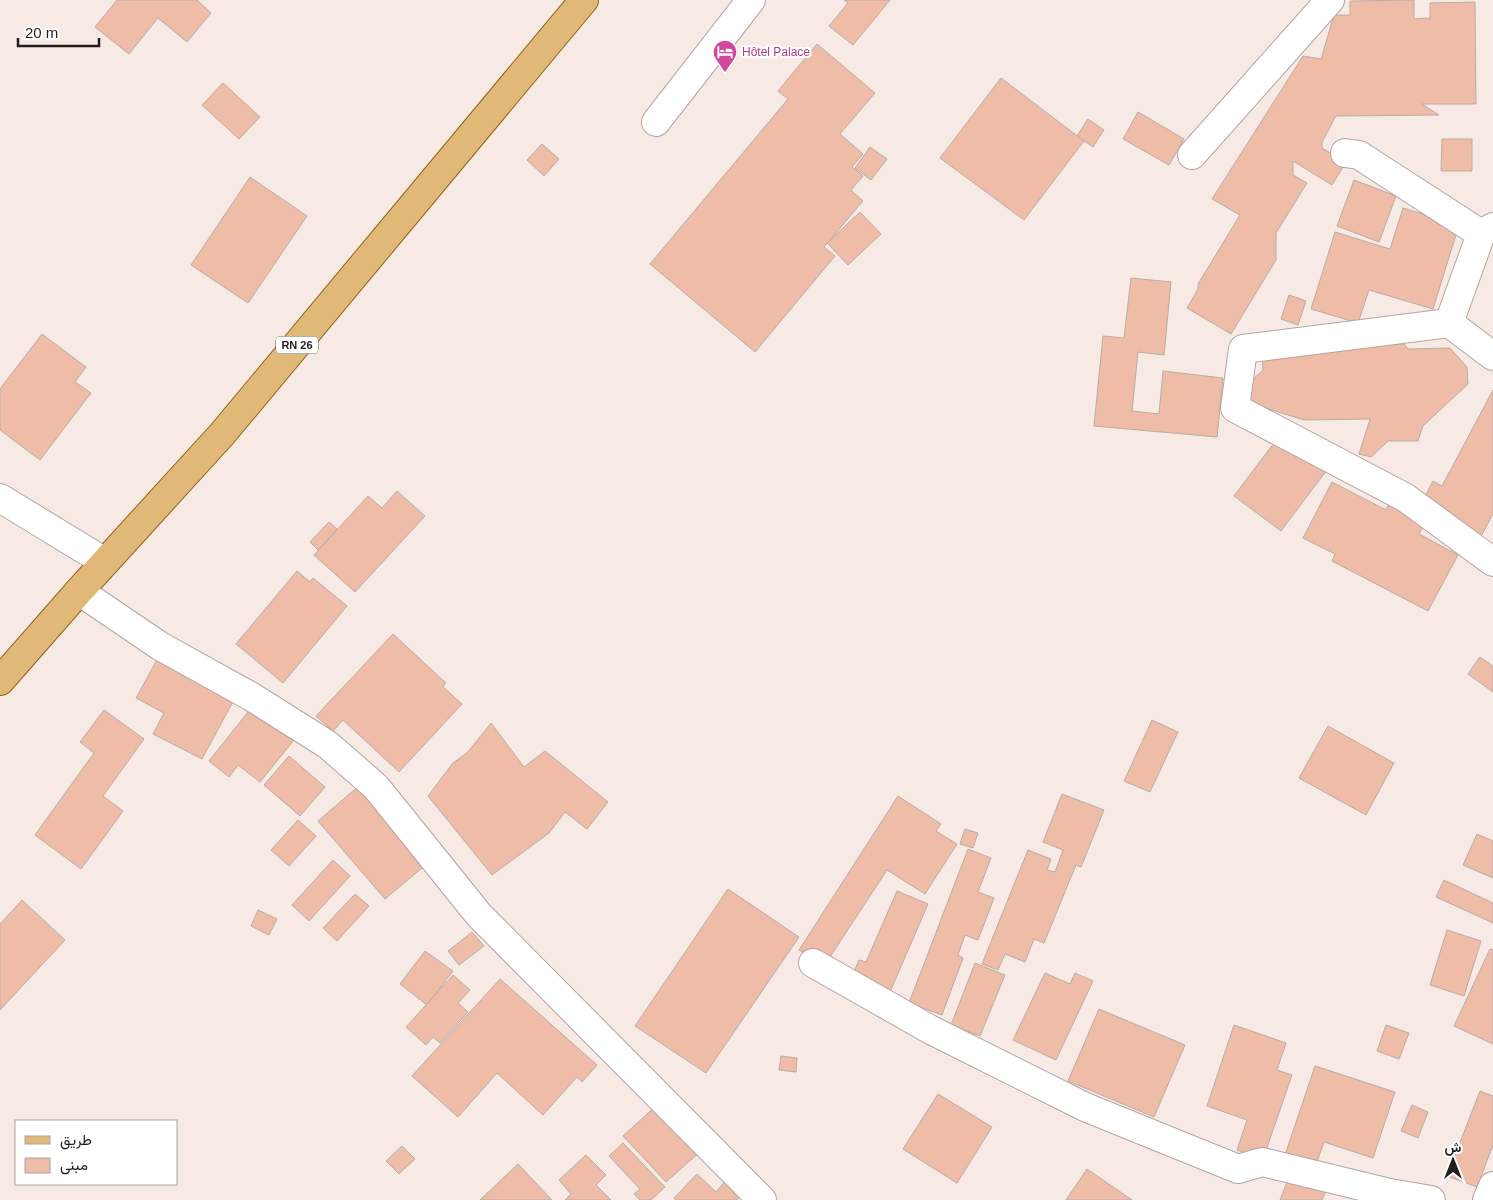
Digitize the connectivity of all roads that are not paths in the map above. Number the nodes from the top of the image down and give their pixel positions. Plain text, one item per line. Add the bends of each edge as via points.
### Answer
1 (584, 0) edge
2 (751, 0) edge
3 (1330, 0) edge
4 (656, 122) dead end
5 (1345, 153) dead end
6 (1192, 155) dead end
7 (1493, 206) edge
8 (1489, 229) edge
9 (1449, 323) junction
10 (1493, 356) edge
11 (0, 498) edge
12 (105, 562) junction
13 (1493, 562) edge
14 (79, 591) junction
15 (0, 681) edge
16 (813, 963) dead end
17 (1493, 1186) edge
18 (762, 1200) edge
19 (1431, 1200) edge
20 (1487, 1200) edge

1 - 12 main road, RN 26 via 223,433
2 - 4 street
3 - 6 street
5 - 8 street via 1359,155
7 - 8 street
8 - 9 street
9 - 10 street
9 - 13 street via 1243,349 1235,408 1406,498
11 - 12 street
12 - 14 main road, RN 26
14 - 15 main road, RN 26
14 - 18 street via 160,646 252,697 328,745 376,787 479,915
16 - 19 street via 931,1030 1085,1107 1238,1169 1262,1162
17 - 20 street

